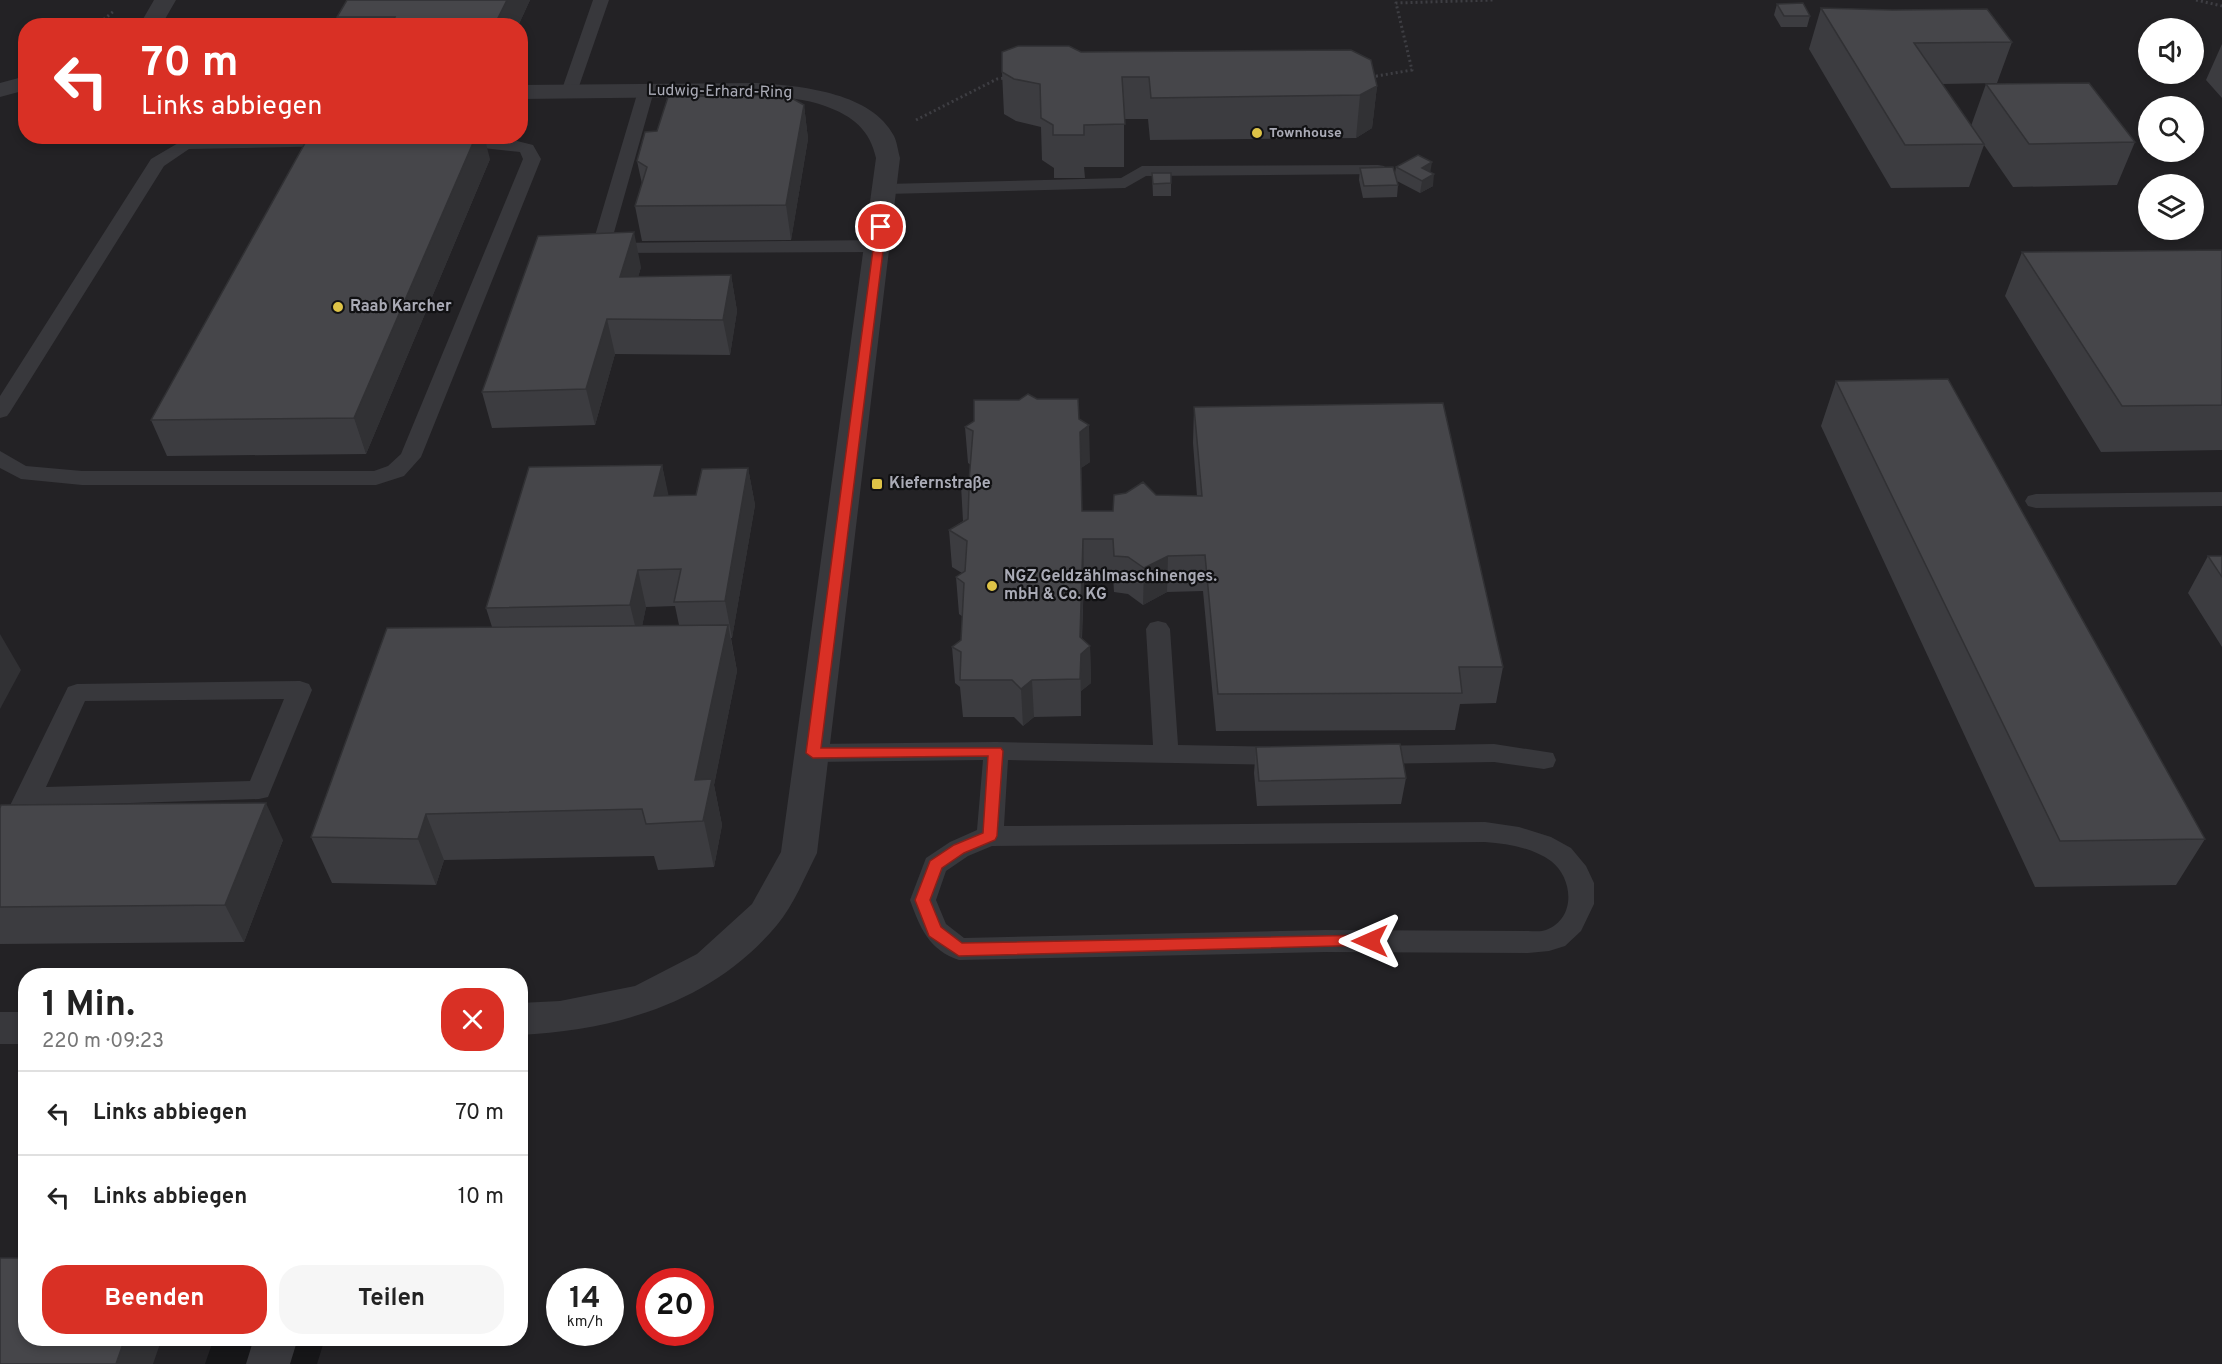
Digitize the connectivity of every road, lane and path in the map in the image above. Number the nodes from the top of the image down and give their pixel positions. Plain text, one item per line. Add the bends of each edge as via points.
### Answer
1 (601, 0) edge
2 (1493, 0) edge
3 (2196, 0) edge
4 (2222, 6) edge
5 (1367, 77) edge
6 (1009, 78) edge
7 (18, 85) edge
8 (0, 90) edge
9 (646, 91) junction
10 (528, 92) edge
11 (569, 92) junction
12 (0, 95) edge
13 (18, 95) edge
14 (883, 137) junction
15 (185, 144) edge
16 (509, 144) edge
17 (1378, 170) edge
18 (886, 189) junction
19 (879, 246) junction
20 (0, 412) edge
21 (0, 458) edge
22 (2222, 499) edge
23 (2036, 501) dead end
24 (1158, 629) dead end
25 (996, 751) junction
26 (813, 753) junction
27 (1166, 754) junction
28 (1305, 755) edge
29 (1352, 755) edge
30 (1545, 760) dead end
31 (29, 797) junction
32 (990, 836) junction
33 (0, 849) edge
34 (528, 1019) edge
35 (0, 1028) edge
36 (18, 1028) edge
37 (274, 1346) edge
38 (268, 1364) edge

1 - 11 lane
2 - 5 path via 1396,3 1412,70
3 - 4 path
6 - 14 path via 997,79
7 - 8 street
9 - 11 street, Ludwig-Erhard-Ring
9 - 14 street, Ludwig-Erhard-Ring via 800,93 833,101 860,114
9 - 19 lane via 600,249
10 - 11 street, Ludwig-Erhard-Ring
12 - 13 street
14 - 18 street via 888,159
15 - 20 lane via 157,163
16 - 21 lane via 527,149 532,159 410,457 396,471 376,478 82,478 21,472
17 - 18 lane via 1142,171 1125,183
18 - 19 street
19 - 26 street
22 - 23 lane
24 - 27 lane
25 - 26 lane
25 - 27 lane
25 - 32 lane
26 - 34 street via 799,853 765,914 710,965 643,999 560,1017
27 - 28 lane
29 - 30 lane via 1494,753
31 - 31 lane via 259,790 300,690 77,693
31 - 33 lane
32 - 32 lane via 935,865 923,900 935,931 959,949 1314,941 1528,942 1553,939 1574,923 1583,906 1581,888 1571,864 1522,836 1485,832
35 - 36 street
37 - 38 street

